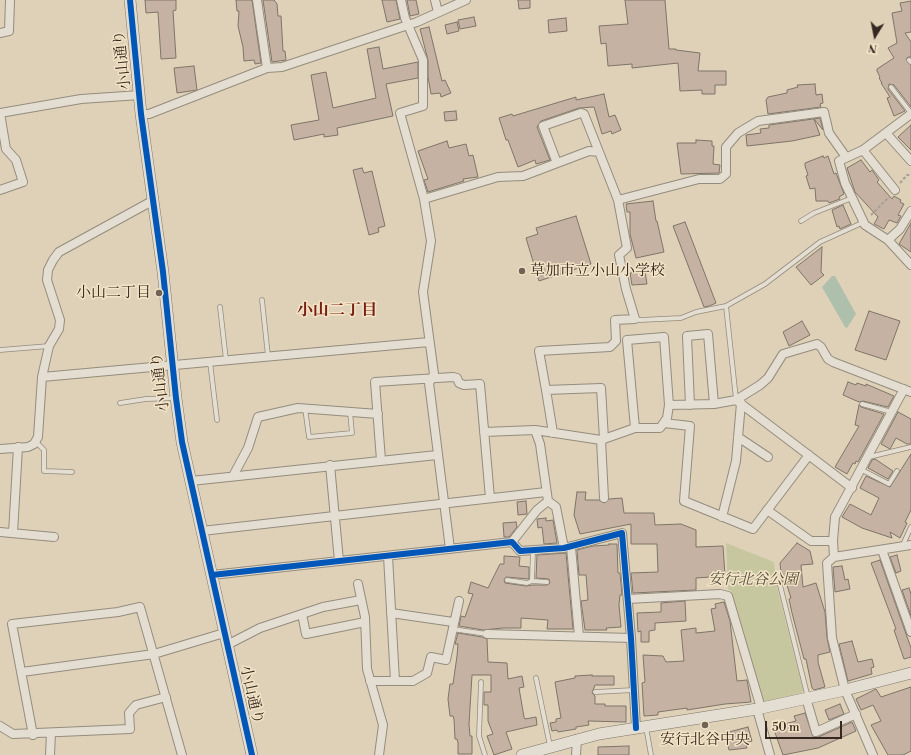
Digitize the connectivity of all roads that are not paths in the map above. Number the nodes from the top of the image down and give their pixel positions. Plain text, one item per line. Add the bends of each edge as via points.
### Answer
1 (10, 0) edge
2 (130, 0) edge
3 (257, 0) edge
4 (401, 0) edge
5 (435, 0) edge
6 (466, 0) edge
7 (438, 12) junction
8 (409, 25) junction
9 (0, 32) edge
10 (266, 68) junction
11 (891, 86) dead end
12 (140, 95) junction
13 (0, 113) edge
14 (141, 114) junction
15 (911, 114) edge
16 (886, 133) junction
17 (863, 150) junction
18 (600, 152) junction
19 (846, 157) junction
20 (911, 161) edge
21 (557, 163) junction
22 (0, 190) edge
23 (895, 190) road end
24 (852, 198) junction
25 (424, 199) junction
26 (154, 200) junction
27 (618, 200) junction
28 (911, 213) edge
29 (802, 221) dead end
30 (864, 222) junction
31 (888, 240) junction
32 (911, 265) edge
33 (262, 300) dead end
34 (726, 306) junction
35 (220, 307) dead end
36 (634, 319) junction
37 (627, 340) junction
38 (429, 342) junction
39 (612, 345) junction
40 (48, 346) junction
41 (0, 350) edge
42 (268, 356) junction
43 (226, 360) junction
44 (210, 361) junction
45 (172, 364) junction
46 (42, 377) junction
47 (432, 377) junction
48 (546, 390) junction
49 (907, 391) edge
50 (176, 398) junction
51 (738, 402) junction
52 (120, 403) dead end
53 (690, 404) junction
54 (714, 404) junction
55 (862, 404) dead end
56 (669, 405) junction
57 (305, 408) junction
58 (350, 412) junction
59 (892, 412) junction
60 (378, 414) junction
61 (217, 420) dead end
62 (664, 423) junction
63 (635, 428) junction
64 (535, 430) junction
65 (484, 432) junction
66 (553, 433) junction
67 (738, 437) junction
68 (602, 439) junction
69 (36, 442) junction
70 (911, 447) edge
71 (18, 448) junction
72 (0, 449) edge
73 (437, 455) junction
74 (808, 455) junction
75 (768, 457) dead end
76 (869, 457) junction
77 (382, 460) junction
78 (330, 465) junction
79 (862, 470) junction
80 (897, 471) dead end
81 (72, 472) dead end
82 (233, 476) junction
83 (191, 481) junction
84 (852, 488) junction
85 (546, 492) junction
86 (490, 498) junction
87 (604, 498) dead end
88 (548, 501) junction
89 (444, 502) junction
90 (767, 510) junction
91 (335, 515) junction
92 (722, 517) junction
93 (911, 527) edge
94 (202, 531) junction
95 (0, 532) edge
96 (13, 533) junction
97 (54, 537) dead end
98 (833, 541) junction
99 (512, 542) junction
100 (911, 545) edge
101 (568, 547) junction
102 (902, 547) junction
103 (450, 549) junction
104 (533, 550) junction
105 (882, 550) junction
106 (388, 556) junction
107 (834, 557) junction
108 (339, 561) junction
109 (212, 575) junction
110 (507, 580) dead end
111 (532, 580) junction
112 (547, 582) dead end
113 (358, 584) dead end
114 (780, 585) dead end
115 (628, 599) junction
116 (362, 600) junction
117 (459, 601) dead end
118 (391, 613) junction
119 (302, 614) junction
120 (365, 622) junction
121 (453, 625) junction
122 (911, 632) edge
123 (224, 633) junction
124 (487, 634) joint
125 (579, 636) junction
126 (631, 638) junction
127 (227, 645) junction
128 (154, 654) junction
129 (22, 672) junction
130 (911, 673) edge
131 (536, 678) dead end
132 (370, 681) junction
133 (395, 681) junction
134 (481, 682) dead end
135 (634, 690) junction
136 (845, 690) junction
137 (595, 692) dead end
138 (166, 696) junction
139 (807, 698) junction
140 (759, 708) junction
141 (856, 714) junction
142 (0, 726) edge
143 (641, 727) junction
144 (51, 734) junction
145 (33, 735) junction
146 (577, 739) junction
147 (550, 746) junction
148 (50, 755) edge
149 (182, 755) edge
150 (252, 755) edge
151 (379, 755) edge
152 (485, 755) edge
153 (522, 755) edge
154 (576, 755) edge
155 (651, 755) edge
156 (770, 755) edge
157 (873, 755) edge

1 - 9 street via 9,32
2 - 12 street, 小山通り
3 - 10 street
4 - 8 street
5 - 7 street
6 - 7 street
7 - 8 street
8 - 10 street via 282,67
8 - 25 street via 423,60 423,106 400,113
10 - 14 street via 148,114
11 - 15 lane
12 - 13 street via 81,99
12 - 14 street, 小山通り
13 - 22 street via 6,149 16,160 23,182
14 - 26 street, 小山通り
15 - 16 street
16 - 17 street
16 - 20 street
17 - 19 street
17 - 23 street
18 - 21 street via 589,151
18 - 21 street via 584,114 581,114 543,126
18 - 27 street
19 - 24 street via 839,161
19 - 27 street via 829,133 824,112 758,121 738,133 726,147 726,174 720,179 699,179
21 - 25 street via 523,176 498,177
24 - 29 lane via 820,210
24 - 30 street
25 - 38 street via 431,241 423,292
26 - 40 street via 59,252 53,260 47,280 60,320 59,329
26 - 45 street, 小山通り
27 - 36 street via 627,248 619,255
28 - 31 street via 900,229
30 - 31 street
30 - 34 lane via 820,242 765,284
31 - 32 street
33 - 42 lane
34 - 36 lane via 681,318
34 - 51 lane
35 - 43 lane
36 - 39 street via 615,320 616,341
37 - 39 street
37 - 56 street via 664,337
37 - 63 street
38 - 42 street
38 - 47 street via 434,374
39 - 48 street via 539,351
40 - 41 lane
40 - 46 street
42 - 43 street
43 - 44 street
44 - 45 street
44 - 61 lane
45 - 46 street
45 - 50 street, 小山通り
46 - 69 street
47 - 60 street via 375,382
47 - 65 street via 457,378 459,383 464,385 480,384
47 - 73 street via 429,383
48 - 66 street
48 - 68 street via 601,388
49 - 51 street via 833,362 817,344 784,354 768,378
49 - 59 street
50 - 52 lane
50 - 83 street, 小山通り
51 - 54 street
51 - 67 street
51 - 74 street
53 - 54 street
53 - 54 street via 687,336 708,334
53 - 56 street
55 - 59 lane
56 - 62 street
57 - 58 street
57 - 58 lane via 309,437 352,433
57 - 82 street via 258,418 248,448
58 - 60 street
59 - 76 street
60 - 77 street
62 - 63 street via 660,428
62 - 92 street via 690,426 684,501
63 - 68 street
64 - 65 street
64 - 66 street
64 - 85 street via 540,444
65 - 86 street
66 - 68 street
67 - 75 street
67 - 92 street via 736,461
68 - 87 street
69 - 71 street via 28,447
69 - 81 lane via 44,450 44,471
70 - 76 lane
71 - 72 street
71 - 96 street
73 - 77 street
73 - 89 street
74 - 84 street
74 - 90 street
76 - 79 street
77 - 78 street
78 - 82 street
78 - 91 street
79 - 80 lane via 890,484
79 - 84 street
82 - 83 street
83 - 94 street, 小山通り
84 - 98 street via 835,517
85 - 86 street
85 - 88 street
86 - 89 street
88 - 99 street via 537,510
88 - 101 street via 556,507
89 - 91 street
89 - 103 street
90 - 92 street via 753,529
90 - 98 street via 812,541
91 - 94 street
91 - 108 street
93 - 102 lane
94 - 109 street, 小山通り
95 - 96 street
96 - 97 street
98 - 107 street
99 - 103 street
99 - 104 street via 520,551
100 - 102 street
101 - 104 street
101 - 115 street via 622,534
101 - 125 street
102 - 105 street
103 - 106 street
104 - 111 lane
105 - 107 street
105 - 122 street
106 - 108 street
106 - 118 street
107 - 136 street via 826,563 832,638
108 - 109 street
109 - 123 street, 小山通り
110 - 111 lane via 527,583
111 - 112 lane
113 - 116 street
114 - 139 lane
115 - 126 street
115 - 140 street via 720,594 728,596
116 - 119 street via 323,606
116 - 120 street
117 - 121 street
118 - 121 street
118 - 133 street
119 - 120 street via 306,634
119 - 127 street via 260,628
120 - 132 street
121 - 124 lane
121 - 133 street via 446,660 431,657 427,673 413,681
123 - 127 street, 小山通り
123 - 128 street
124 - 125 street
125 - 126 street
126 - 135 street
127 - 150 street, 小山通り
128 - 129 street
128 - 129 street via 140,607 118,612 12,624
128 - 138 street
129 - 145 street
130 - 136 street
131 - 147 lane
132 - 133 street
132 - 151 street via 383,725
134 - 152 lane via 479,736
135 - 137 lane
135 - 143 street
136 - 139 street
136 - 141 street
138 - 144 street via 136,705 130,713 130,729
138 - 149 street
139 - 140 street
139 - 141 street via 816,732
140 - 143 street
140 - 156 street
141 - 157 street
142 - 145 street via 13,734
143 - 146 street
143 - 155 lane
144 - 145 street
144 - 148 street
146 - 147 street
146 - 154 street
147 - 153 street

